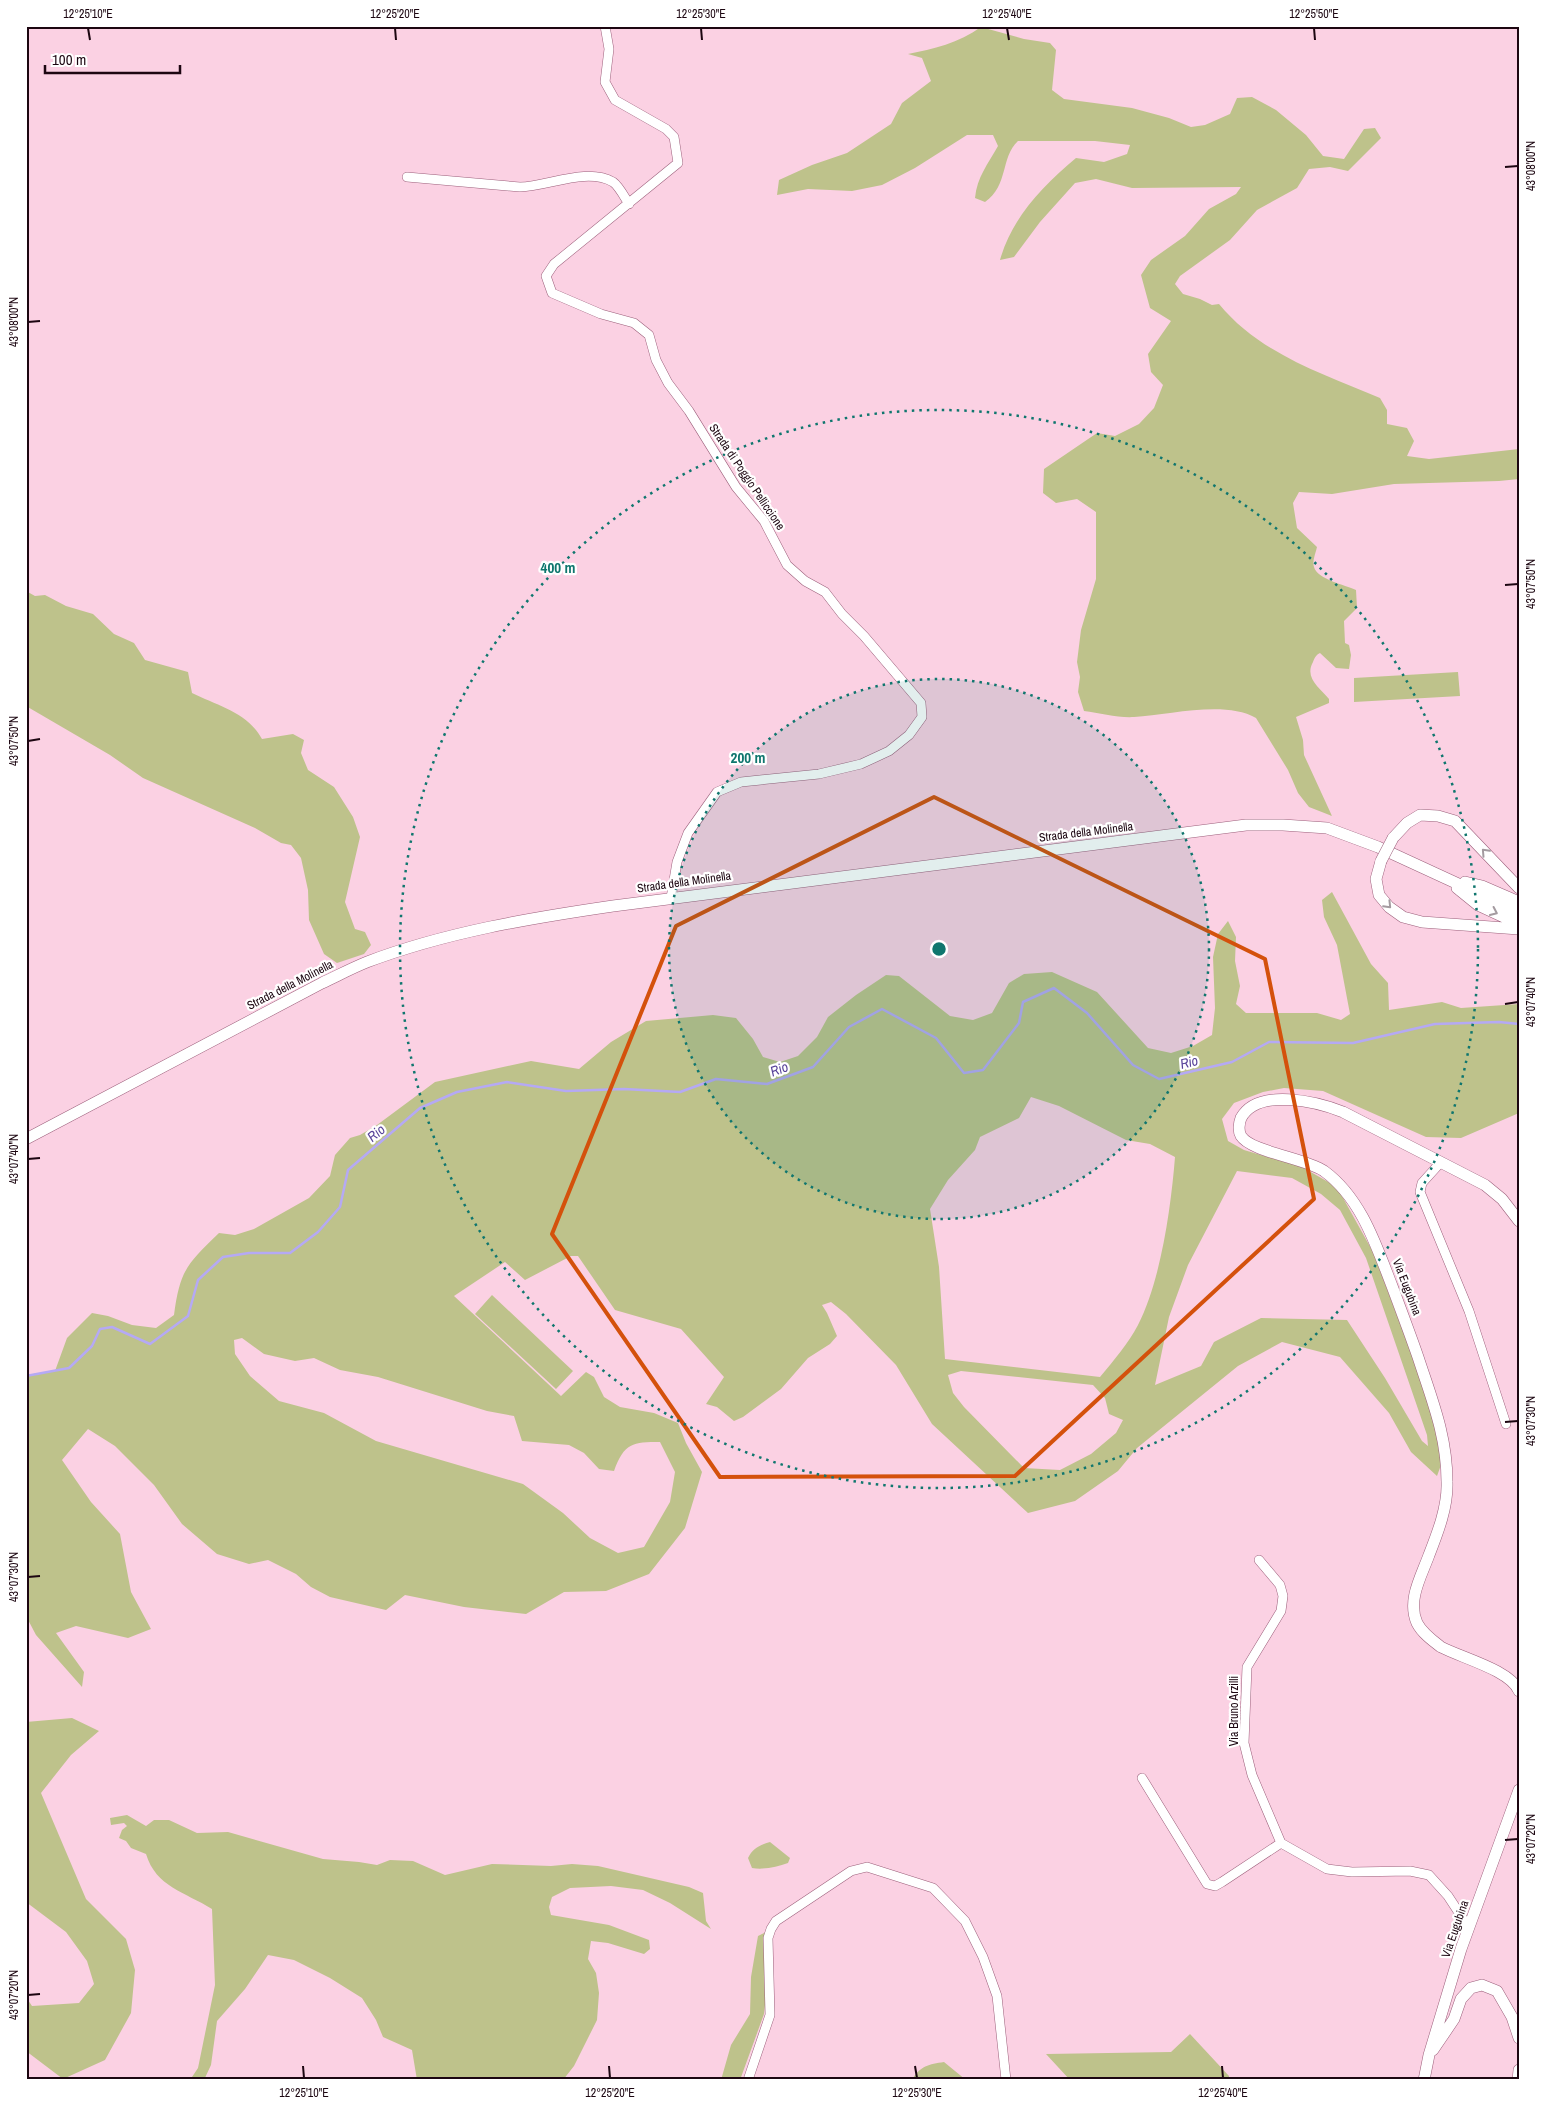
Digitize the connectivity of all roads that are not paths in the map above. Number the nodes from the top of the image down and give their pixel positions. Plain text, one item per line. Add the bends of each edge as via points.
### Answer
1 (605, 26) edge
2 (407, 177) dead end
3 (629, 204) junction
4 (1444, 877) junction
5 (1519, 888) edge
6 (671, 898) junction
7 (1519, 902) edge
8 (1519, 912) edge
9 (1519, 924) edge
10 (1519, 930) edge
11 (26, 1139) edge
12 (1441, 1162) junction
13 (1519, 1221) edge
14 (1506, 1424) dead end
15 (1259, 1560) dead end
16 (1519, 1690) edge
17 (1142, 1778) dead end
18 (1519, 1790) edge
19 (1281, 1842) junction
20 (1469, 1928) junction
21 (1519, 2038) edge
22 (1429, 2056) junction
23 (1519, 2070) edge
24 (748, 2080) edge
25 (1006, 2080) edge
26 (1424, 2080) edge
27 (1518, 2080) edge

1 - 3 street, Strada di Poggio Pelliccione via 609,49 605,82 615,100 666,130 674,137 676,145 678,163
2 - 3 street via 536,187 596,176 614,183
3 - 6 street, Strada di Poggio Pelliccione via 554,264 546,276 552,293 634,324 649,335 656,360 668,383 736,487 764,521 787,566 826,592 921,703 922,710 922,717 909,735 861,764 819,774 741,782 717,792 688,834 676,862
4 - 6 street, Strada della Molinella via 1327,828 1246,825
4 - 7 street, Strada della Molinella via 1482,886
4 - 8 street, Strada della Molinella
4 -> 9 street, Strada della Molinella via 1478,905
5 -> 10 street, bridge via 1454,821 1438,816 1420,815 1407,823 1393,838 1376,879 1379,895 1403,917 1422,922
6 - 11 street, Strada della Molinella via 560,914 463,933 367,962
12 - 13 street, Via Eugubina via 1485,1185 1502,1199
12 - 14 street via 1422,1183 1420,1192 1469,1311
12 - 16 street, Via Eugubina via 1324,1104 1295,1100 1255,1105 1245,1112 1239,1126 1241,1136 1251,1145 1323,1171 1351,1197 1367,1225 1437,1412 1446,1450 1448,1484 1445,1504 1414,1598 1418,1625 1441,1647 1503,1674
15 - 19 street, Via Bruno Arzilli via 1280,1585 1283,1596 1281,1611 1247,1667 1244,1743 1252,1776
17 - 19 street via 1207,1884 1215,1886
18 - 20 street, Via Eugubina
19 - 20 street via 1327,1868 1352,1872 1410,1870 1429,1875 1448,1896
20 - 22 street, Via Eugubina
21 - 22 street via 1512,2017 1496,1991 1482,1985 1471,1988 1461,1999 1454,2019
22 - 26 street, Via Eugubina
23 - 27 street
24 - 25 street via 770,2016 768,1938 771,1928 776,1920 851,1870 867,1867 933,1888 965,1922 983,1957 997,1996

